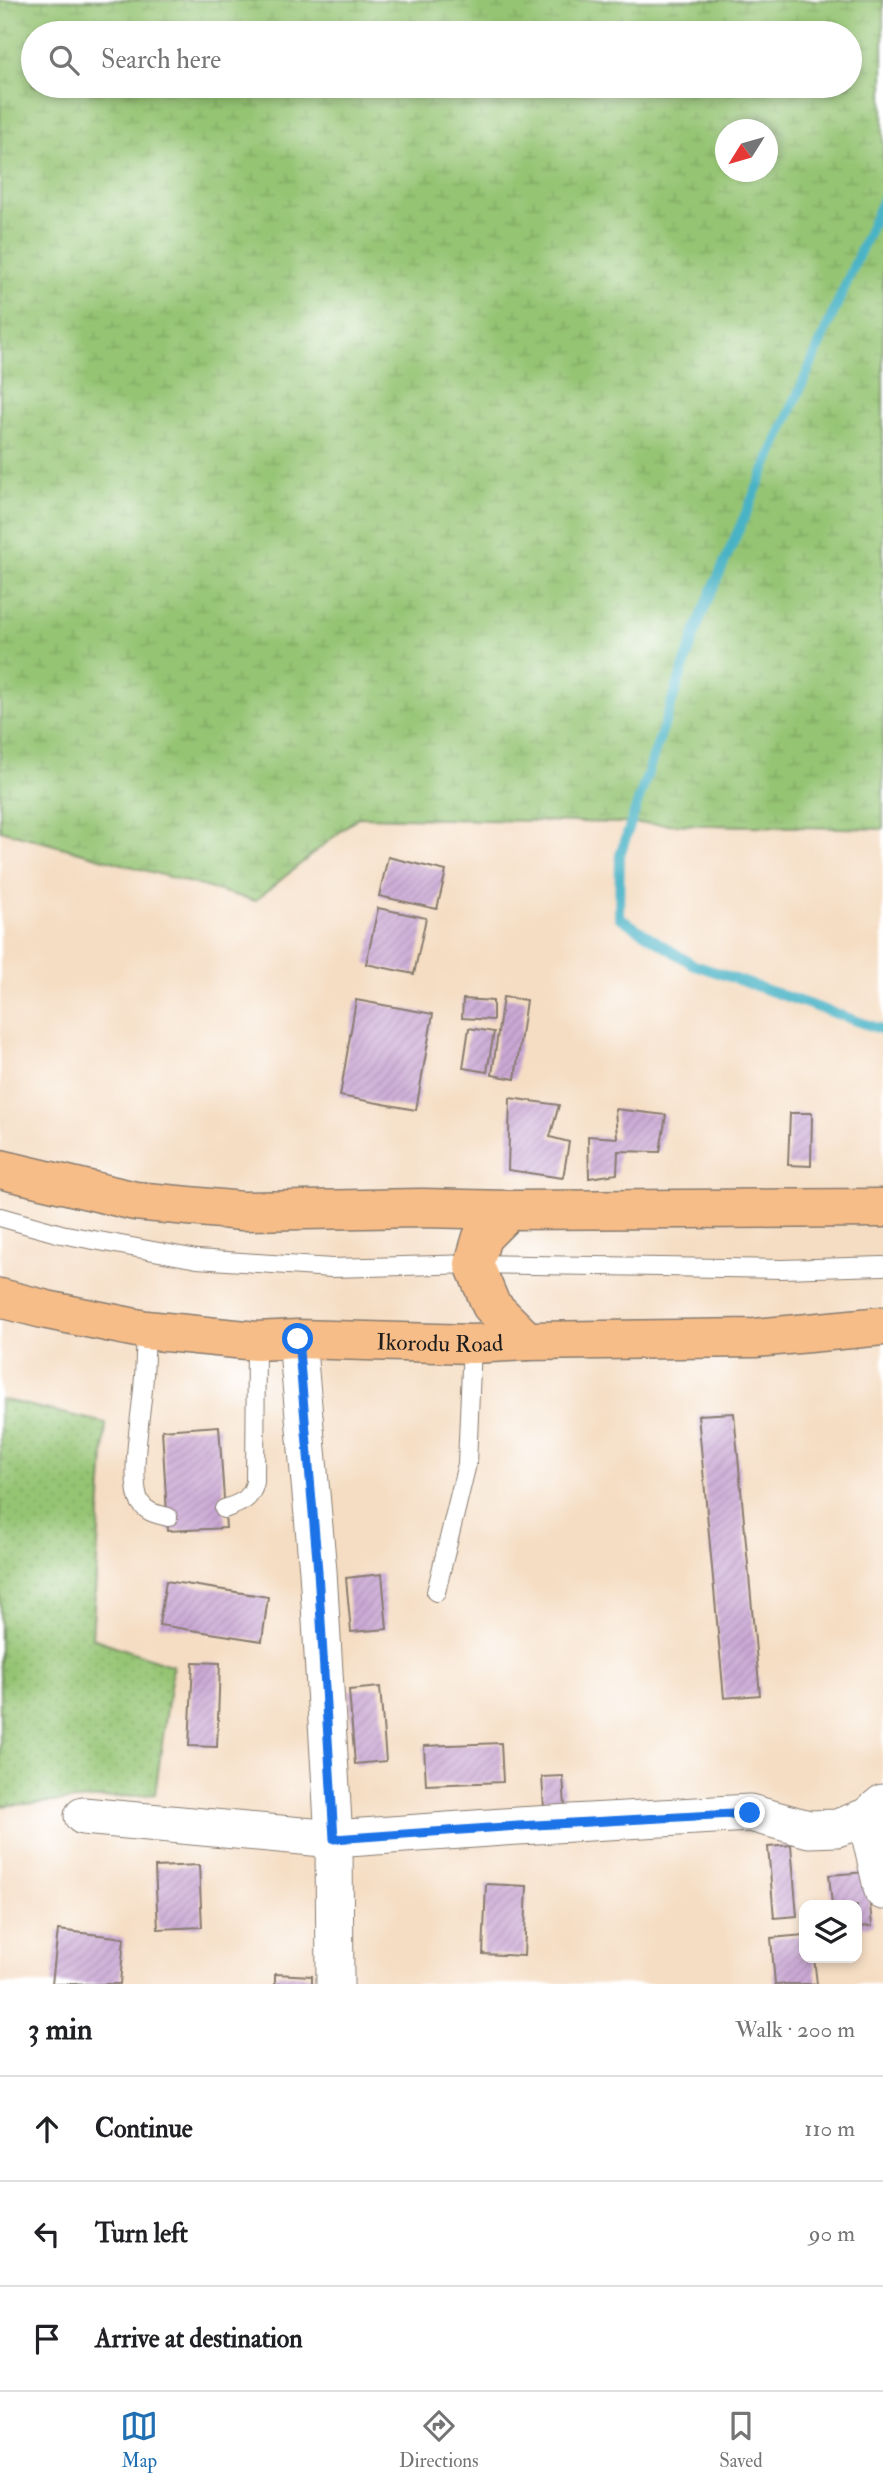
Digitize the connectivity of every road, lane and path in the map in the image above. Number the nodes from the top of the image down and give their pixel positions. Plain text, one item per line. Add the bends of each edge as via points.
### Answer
1 (0, 1170) edge
2 (883, 1208) edge
3 (509, 1210) junction
4 (0, 1217) edge
5 (474, 1264) junction
6 (883, 1266) edge
7 (0, 1298) edge
8 (883, 1326) edge
9 (146, 1329) junction
10 (298, 1339) junction
11 (256, 1341) junction
12 (527, 1341) junction
13 (472, 1344) junction
14 (224, 1509) dead end
15 (168, 1517) dead end
16 (436, 1592) dead end
17 (874, 1810) edge
18 (83, 1816) dead end
19 (334, 1839) junction
20 (883, 1891) edge
21 (335, 1984) edge

1 - 3 highway via 135,1201 242,1211
2 - 3 highway
3 - 5 highway via 482,1237
4 - 5 lane via 61,1234 197,1259 332,1268
5 - 6 lane
5 - 12 highway via 491,1305
7 - 9 highway, Ikorodu Road
8 - 12 highway, Ikorodu Road via 755,1338
9 - 11 highway, Ikorodu Road
9 - 15 lane via 137,1488 145,1508
10 - 11 highway, Ikorodu Road
10 - 13 highway, Ikorodu Road
10 - 19 street
11 - 14 lane via 253,1493 245,1502
12 - 13 highway, Ikorodu Road
13 - 16 lane via 467,1464
17 - 19 street via 837,1828 809,1829 750,1813
17 - 20 street
18 - 19 street
19 - 21 street

